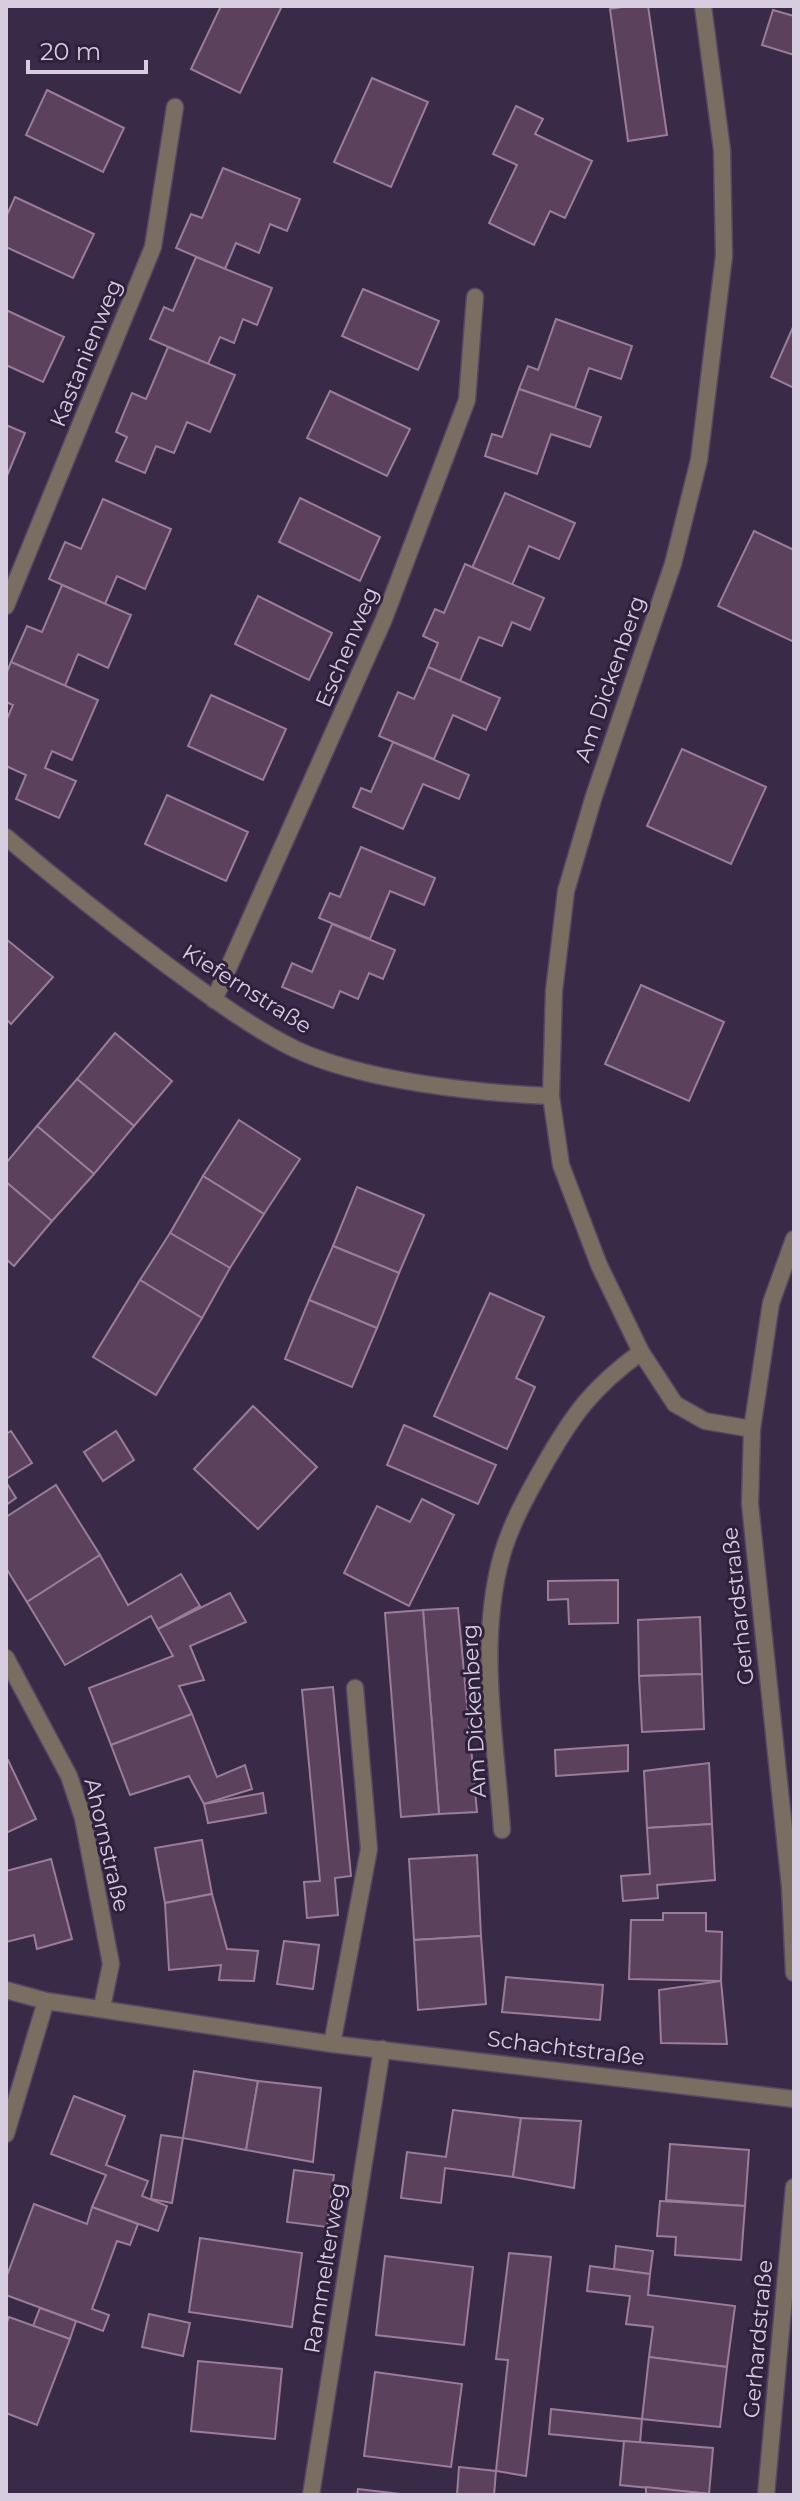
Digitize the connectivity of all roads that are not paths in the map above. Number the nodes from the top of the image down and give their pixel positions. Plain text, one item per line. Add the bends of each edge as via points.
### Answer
1 (703, 6) edge
2 (175, 107) dead end
3 (475, 297) dead end
4 (6, 606) edge
5 (6, 837) edge
6 (214, 1000) junction
7 (551, 1096) junction
8 (794, 1239) edge
9 (641, 1352) junction
10 (752, 1429) junction
11 (6, 1658) edge
12 (355, 1688) dead end
13 (502, 1830) dead end
14 (794, 1973) edge
15 (6, 1990) edge
16 (46, 2001) junction
17 (102, 2007) junction
18 (332, 2044) junction
19 (382, 2049) junction
20 (794, 2099) edge
21 (6, 2134) edge
22 (794, 2187) edge
23 (311, 2495) edge
24 (766, 2495) edge

1 - 7 street, Am Dickenberg via 722,150 724,256 699,460 673,564 566,891 554,991
2 - 4 street, Kastanienweg via 153,247
3 - 6 street, Eschenweg via 462,414 384,619
5 - 6 street, Kiefernstraße via 83,903
6 - 7 street, Kiefernstraße via 294,1049 339,1066 487,1094
7 - 9 street, Am Dickenberg via 561,1165 599,1265
8 - 10 street, Gerhardstraße via 771,1303
9 - 10 street, Am Dickenberg via 675,1404 705,1421
9 - 13 street, Am Dickenberg via 575,1412 520,1507 502,1556 490,1658
10 - 14 street, Gerhardstraße via 750,1504 790,1887
11 - 17 street, Ahornstraße via 69,1776 83,1818 111,1964
12 - 18 street via 369,1849
15 - 16 street, Schachtstraße
16 - 17 street, Schachtstraße
16 - 21 street
17 - 18 street, Schachtstraße
18 - 19 street, Schachtstraße
19 - 20 street, Schachtstraße
19 - 23 street, Rammelterweg
22 - 24 street, Gerhardstraße

